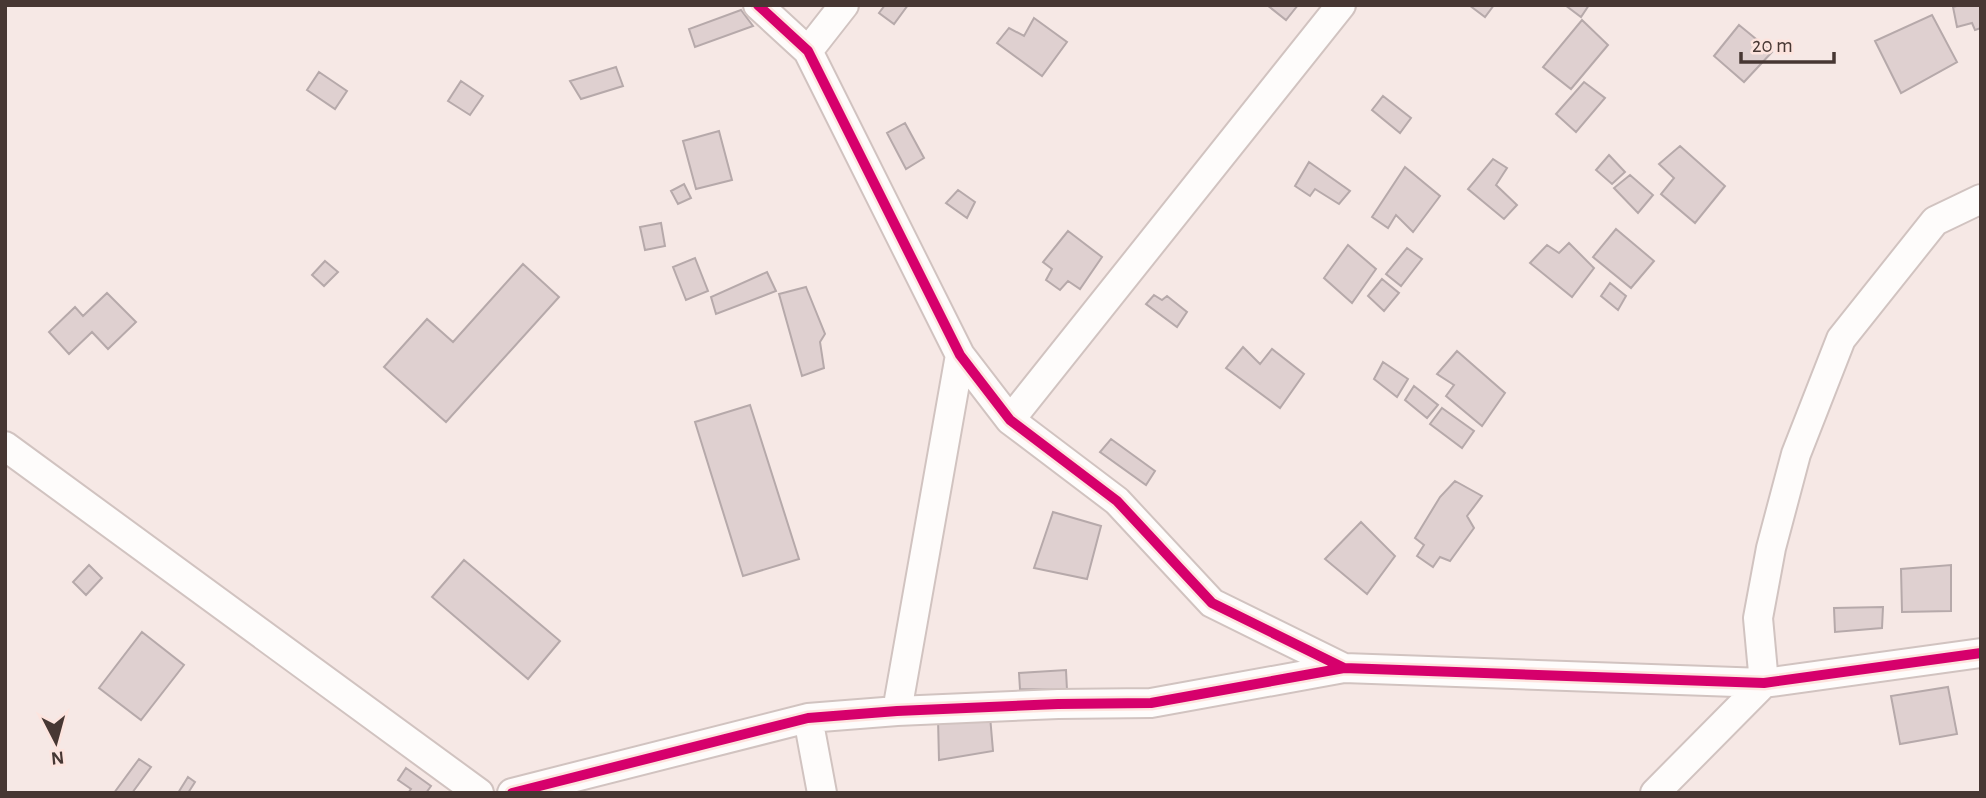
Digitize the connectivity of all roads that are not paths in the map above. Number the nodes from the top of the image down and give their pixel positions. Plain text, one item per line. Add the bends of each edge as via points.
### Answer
1 (758, 5) edge
2 (844, 5) edge
3 (1341, 5) edge
4 (808, 51) junction
5 (1981, 199) edge
6 (960, 355) junction
7 (1010, 419) junction
8 (5, 446) edge
9 (1981, 653) edge
10 (1344, 668) junction
11 (1764, 683) junction
12 (897, 710) junction
13 (808, 718) junction
14 (479, 793) edge
15 (512, 793) edge
16 (822, 793) edge
17 (1655, 793) edge

1 - 4 street
2 - 4 street
3 - 7 street
4 - 6 street
5 - 11 street via 1935,221 1841,339 1796,454 1771,548 1758,618
6 - 7 street
6 - 12 street
7 - 10 street via 1117,501 1212,603
8 - 14 street
9 - 11 street
10 - 11 street
10 - 12 street via 1151,703
11 - 17 street
12 - 13 street
13 - 15 street
13 - 16 street

